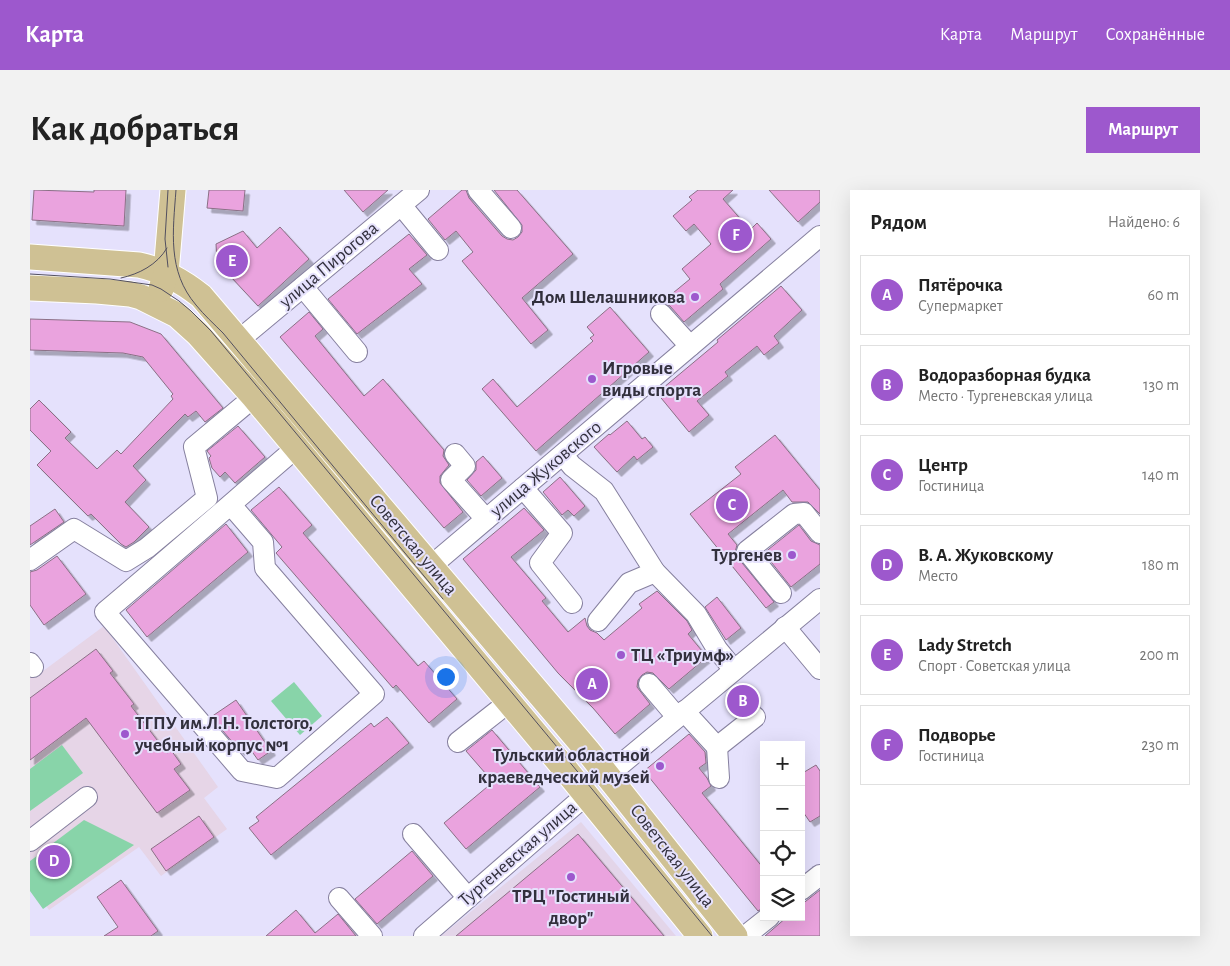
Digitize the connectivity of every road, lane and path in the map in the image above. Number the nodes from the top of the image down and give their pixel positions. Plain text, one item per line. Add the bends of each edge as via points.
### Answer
1 (173, 190) edge
2 (420, 190) edge
3 (478, 190) edge
4 (401, 206) junction
5 (510, 228) dead end
6 (820, 236) edge
7 (438, 250) dead end
8 (30, 257) edge
9 (166, 273) junction
10 (303, 287) junction
11 (30, 288) edge
12 (156, 303) junction
13 (661, 314) dead end
14 (239, 340) junction
15 (690, 346) junction
16 (357, 352) dead end
17 (254, 398) junction
18 (296, 448) junction
19 (455, 454) dead end
20 (563, 455) junction
21 (524, 488) junction
22 (231, 504) junction
23 (486, 519) junction
24 (820, 534) edge
25 (820, 546) edge
26 (30, 560) edge
27 (431, 566) junction
28 (655, 572) junction
29 (820, 599) edge
30 (572, 603) dead end
31 (598, 621) dead end
32 (792, 622) junction
33 (820, 669) edge
34 (734, 670) junction
35 (649, 684) dead end
36 (509, 702) junction
37 (681, 714) junction
38 (755, 717) dead end
39 (458, 742) dead end
40 (716, 747) junction
41 (608, 775) junction
42 (719, 778) dead end
43 (586, 794) junction
44 (87, 797) dead end
45 (413, 834) dead end
46 (30, 841) edge
47 (820, 875) edge
48 (805, 887) edge
49 (339, 898) dead end
50 (468, 898) junction
51 (763, 921) edge
52 (372, 936) edge
53 (424, 936) edge
54 (700, 936) edge
55 (735, 936) edge
56 (746, 936) edge

1 - 9 main road
2 - 4 street, улица Пирогова
3 - 5 street
4 - 7 street
4 - 10 street, улица Пирогова
6 - 15 street, улица Жуковского
8 - 9 main road, Советская улица via 139,265
9 - 12 main road
9 - 14 main road, Советская улица via 201,296
10 - 14 street, улица Пирогова
10 - 16 street
11 - 12 main road, Советская улица via 130,294
12 - 17 main road, Советская улица via 177,315 198,334
13 - 15 street
14 - 27 main road, Советская улица
15 - 20 street, улица Жуковского
17 - 18 main road, Советская улица
17 - 26 street via 194,447 206,498 147,548 126,561 74,530
18 - 22 street
18 - 36 main road, Советская улица
19 - 23 street via 464,466 451,480
20 - 21 street, улица Жуковского
20 - 28 street via 604,491
21 - 23 street, улица Жуковского
21 - 30 street via 562,533 540,563
22 - 22 street via 105,612 242,771 277,778 374,694 265,568 263,542
23 - 27 street, улица Жуковского
24 - 25 street via 814,539
24 - 32 street via 804,513 794,514 748,551 782,594
27 - 41 main road, Советская улица
28 - 31 street via 629,583
28 - 34 street via 696,614
29 - 32 street, Тургеневская улица
32 - 33 street
32 - 34 street, Тургеневская улица
34 - 37 street, Тургеневская улица
35 - 37 street
36 - 39 street
36 - 43 main road, Советская улица
37 - 40 street
37 - 41 street, Тургеневская улица
38 - 40 street
40 - 42 street
41 - 43 main road, Тургеневская улица
41 - 55 main road, Советская улица
43 - 50 street, Тургеневская улица
43 - 54 main road, Советская улица
44 - 46 street
45 - 50 street
47 - 48 street
49 - 52 street
50 - 53 street, Тургеневская улица
51 - 56 street

